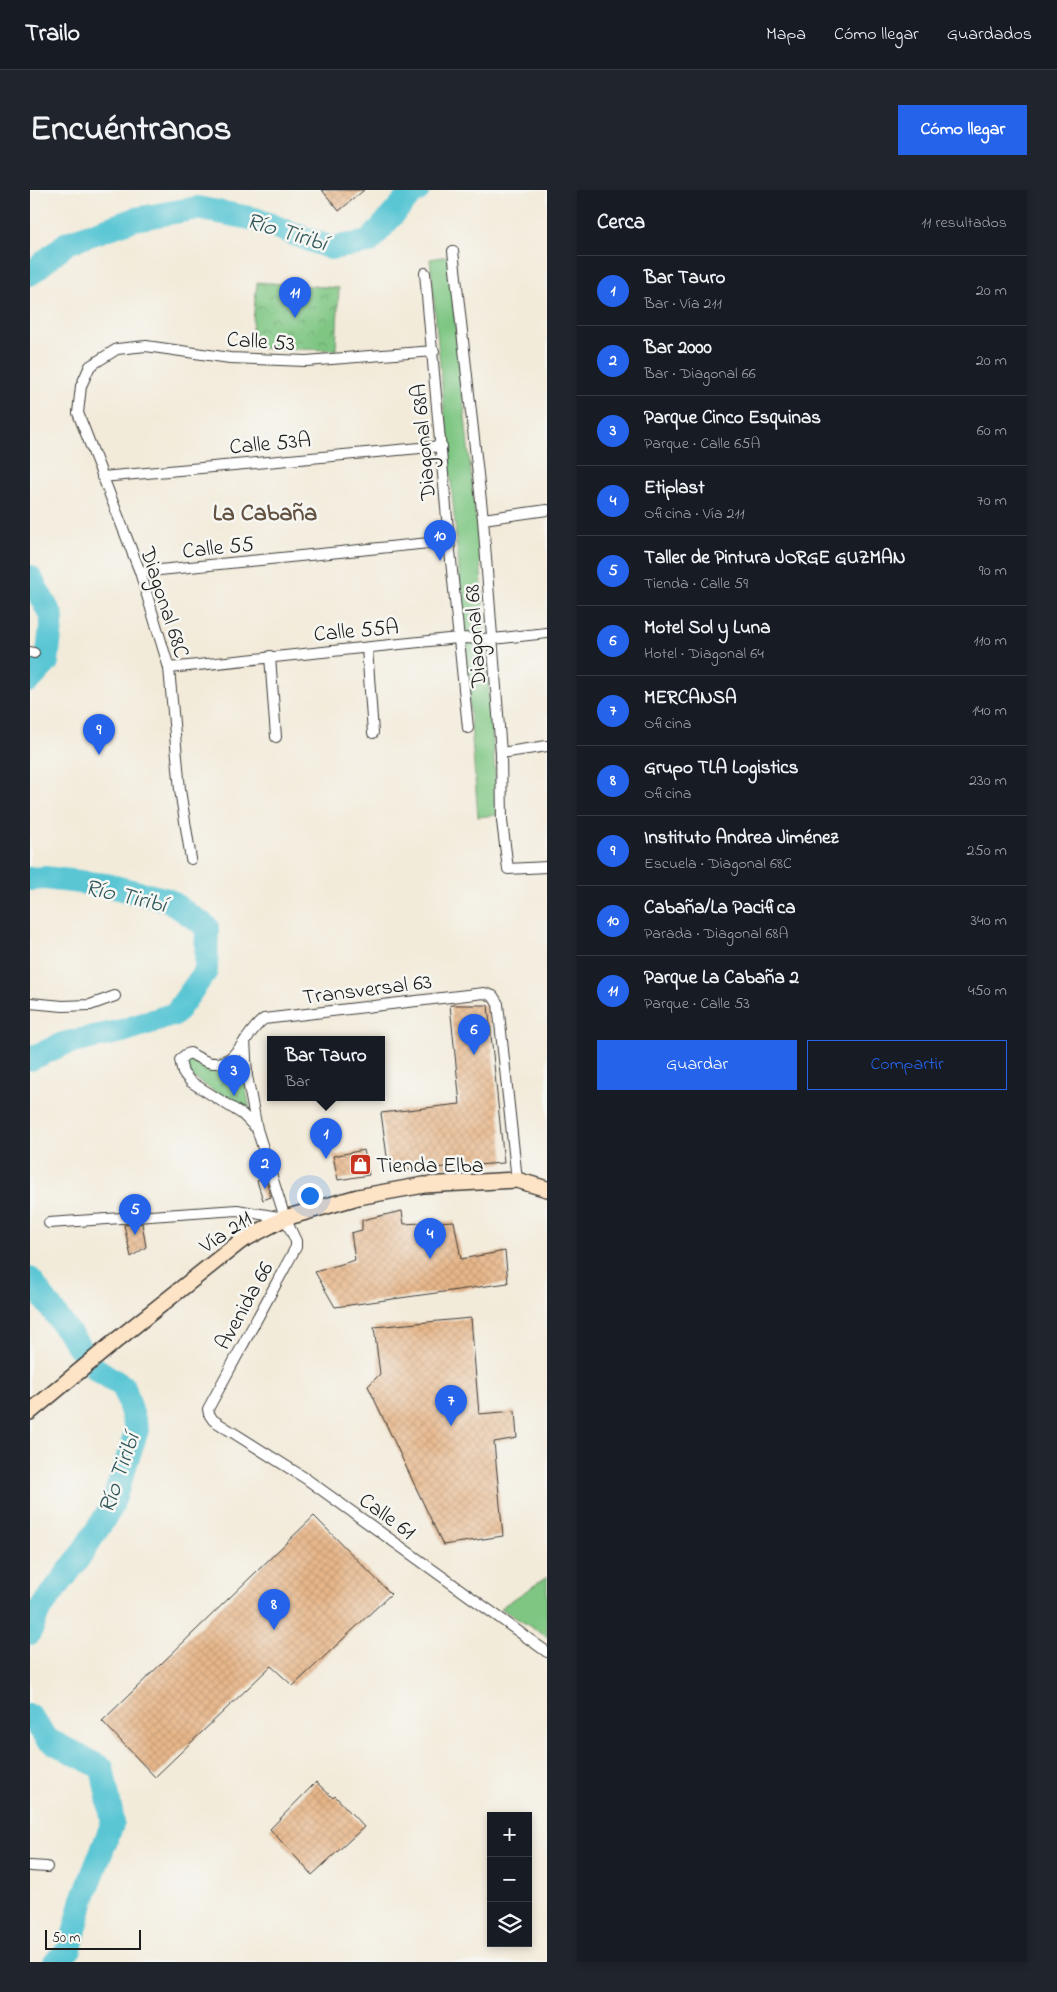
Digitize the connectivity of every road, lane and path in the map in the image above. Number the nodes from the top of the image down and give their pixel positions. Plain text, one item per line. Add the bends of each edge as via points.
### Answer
1 (454, 251) dead end
2 (426, 272) dead end
3 (434, 351) junction
4 (90, 366) joint
5 (442, 446) junction
6 (102, 477) junction
7 (547, 510) edge
8 (483, 519) junction
9 (449, 541) junction
10 (140, 572) junction
11 (547, 633) edge
12 (458, 638) junction
13 (493, 639) junction
14 (367, 648) junction
15 (270, 656) junction
16 (169, 668) junction
17 (468, 728) dead end
18 (373, 733) dead end
19 (276, 737) dead end
20 (547, 746) edge
21 (501, 753) junction
22 (191, 859) dead end
23 (547, 867) edge
24 (115, 996) dead end
25 (30, 1003) edge
26 (245, 1040) junction
27 (257, 1129) junction
28 (517, 1180) junction
29 (547, 1189) edge
30 (285, 1218) junction
31 (49, 1223) dead end
32 (208, 1409) joint
33 (30, 1412) edge
34 (547, 1652) edge
35 (30, 1866) edge
36 (47, 1867) dead end

1 - 8 street, Diagonal 68
2 - 3 street, Diagonal 68A
3 - 4 street, Calle 53 via 306,361 230,358 146,346 117,349
3 - 5 street, Diagonal 68A
4 - 6 street, Diagonal 68C via 81,386 78,413
5 - 6 street, Calle 53A
5 - 9 street, Diagonal 68A
6 - 10 street, Diagonal 68C
7 - 8 street
8 - 13 street, Diagonal 68
9 - 10 street, Calle 55
9 - 12 street, Diagonal 68A
10 - 16 street, Diagonal 68C
11 - 13 street, Calle 55A
12 - 13 street, Calle 55A
12 - 14 street, Calle 55A
12 - 17 street, Diagonal 68A
13 - 21 street, Diagonal 68
14 - 15 street, Calle 55A
14 - 18 street
15 - 16 street, Calle 55A
15 - 19 street
16 - 22 street, Diagonal 68C via 180,790
20 - 21 street
21 - 23 street, Diagonal 68 via 502,821 508,868
24 - 25 street via 90,1005
26 - 27 street, Avenida 66 via 246,1076
26 - 27 street, Transversal 63 via 224,1063 208,1062 190,1053 180,1060 183,1073 190,1082 242,1114
26 - 28 street, Transversal 63 via 264,1020 484,993 493,996 498,1004
27 - 30 street, Avenida 66
28 - 29 main road, Vía 211
28 - 30 main road, Vía 211 via 424,1184 358,1197
30 - 31 street via 237,1210
30 - 32 street, Avenida 66 via 296,1241 295,1248
30 - 33 main road, Vía 211 via 241,1241
32 - 34 street, Calle 61 via 213,1420 305,1478
35 - 36 street

